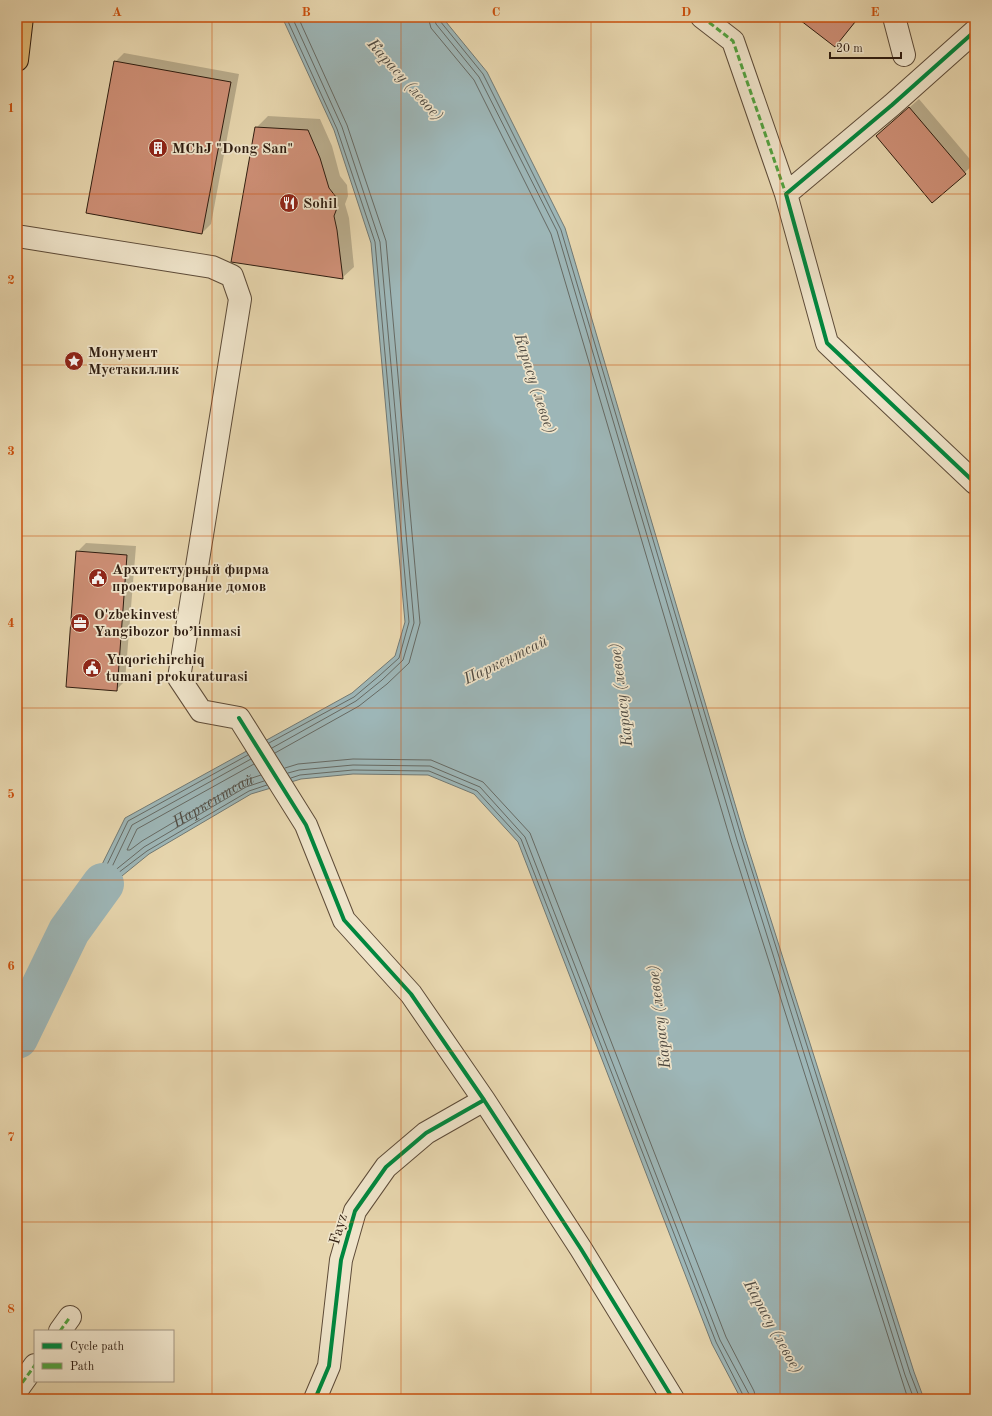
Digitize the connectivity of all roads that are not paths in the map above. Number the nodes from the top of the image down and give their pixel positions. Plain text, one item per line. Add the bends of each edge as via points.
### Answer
1 (22, 17) edge
2 (702, 17) edge
3 (894, 17) edge
4 (975, 31) edge
5 (904, 56) dead end
6 (17, 60) edge
7 (786, 194) junction
8 (17, 236) edge
9 (975, 483) edge
10 (484, 1100) junction
11 (34, 1366) edge
12 (17, 1390) edge
13 (315, 1399) edge
14 (673, 1399) edge

1 - 6 main road
2 - 7 street via 733,41
3 - 5 street
4 - 7 street
7 - 9 street via 826,343
8 - 10 street via 212,267 232,276 240,299 179,678 201,711 239,718 306,825 344,920 411,994
10 - 13 street, Fayz via 426,1133 386,1167 355,1211 342,1260 329,1366
10 - 14 street
11 - 12 street

